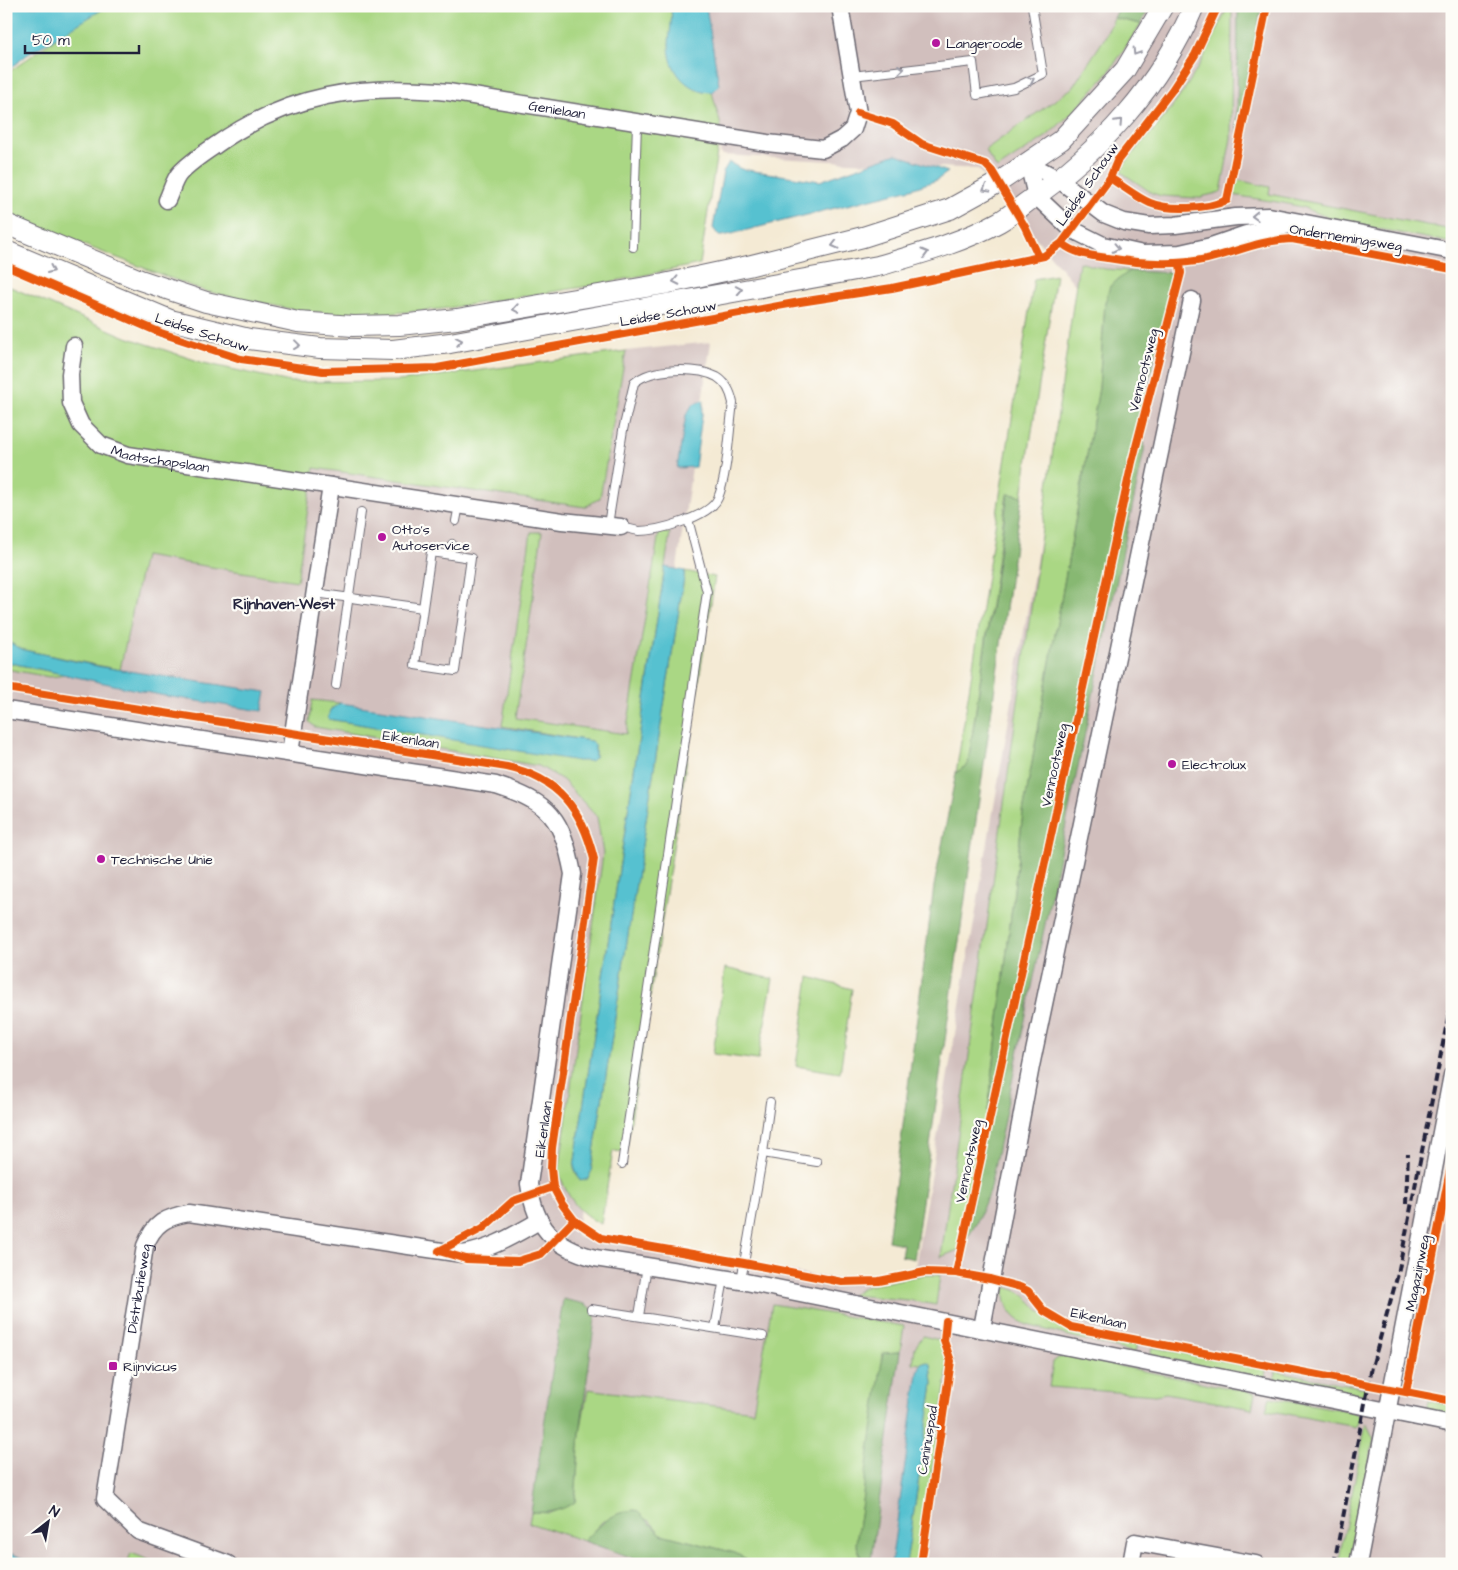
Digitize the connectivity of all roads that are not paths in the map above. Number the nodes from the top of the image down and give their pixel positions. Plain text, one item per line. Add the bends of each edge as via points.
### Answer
1 (840, 6) edge
2 (1032, 6) edge
3 (1163, 6) edge
4 (1194, 6) edge
5 (852, 76) junction
6 (637, 123) junction
7 (1028, 164) junction
8 (1058, 180) junction
9 (1036, 196) junction
10 (167, 200) dead end
11 (1304, 222) junction
12 (6, 224) edge
13 (633, 247) dead end
14 (6, 250) edge
15 (1452, 251) edge
16 (1192, 300) dead end
17 (74, 346) dead end
18 (331, 486) junction
19 (361, 512) dead end
20 (688, 519) junction
21 (614, 526) junction
22 (452, 544) dead end
23 (450, 555) junction
24 (315, 593) junction
25 (349, 598) junction
26 (423, 608) junction
27 (336, 685) dead end
28 (6, 710) edge
29 (290, 754) junction
30 (1452, 1075) edge
31 (770, 1102) dead end
32 (763, 1153) junction
33 (817, 1162) dead end
34 (622, 1164) dead end
35 (539, 1222) junction
36 (647, 1266) junction
37 (724, 1278) junction
38 (741, 1281) junction
39 (591, 1309) dead end
40 (638, 1316) junction
41 (716, 1328) junction
42 (982, 1328) junction
43 (762, 1336) dead end
44 (1388, 1411) junction
45 (1452, 1424) edge
46 (228, 1564) edge
47 (1131, 1564) edge
48 (1256, 1564) edge
49 (1358, 1564) edge

1 - 5 street, Genielaan
5 -> 2 lane via 973,62 977,95 1014,88 1043,74
3 -> 7 street via 1125,70 1061,140
8 -> 4 street, Leidse Schouw via 1124,118 1156,76
5 - 6 street, Genielaan via 858,114 853,129 842,139 823,148
6 - 10 street, Genielaan via 426,90 396,88 345,92 294,105 260,118 230,135 179,173
6 - 13 lane
7 - 8 street, Ondernemingsweg
7 - 9 street
7 -> 12 street via 950,209 854,240 664,284 399,326 298,322 206,302 140,280
8 - 9 street, Leidse Schouw
11 -> 8 street, Ondernemingsweg via 1269,216 1149,226 1104,214
9 -> 11 street, Ondernemingsweg via 1071,228 1103,245 1143,254 1180,253
14 -> 9 street, Leidse Schouw via 170,320 258,340 320,348 393,350 450,343 878,266 932,251 990,225
11 - 15 street, Ondernemingsweg
16 - 42 street via 1031,1066
17 - 18 street, Maatschapslaan via 70,374 71,403 81,425 101,445 128,455
18 - 21 street, Maatschapslaan via 457,513
18 - 24 street
19 - 25 lane
20 - 21 lane via 640,531
20 - 21 lane via 702,513 717,500 733,403 731,392 719,378 705,373 670,370 634,383 623,430
20 - 34 lane via 707,592
22 - 23 lane
23 - 26 lane via 431,552
23 - 26 lane via 471,558 455,671 415,665
24 - 25 lane
24 - 29 street
25 - 26 lane
25 - 27 lane
28 - 29 street, Eikenlaan
29 - 35 street, Eikenlaan via 496,785 540,803 556,821 567,846 573,874 529,1184 533,1210
30 - 44 street, Magazijnweg
31 - 32 lane
32 - 33 lane
32 - 38 lane
35 - 36 street, Eikenlaan via 573,1252
35 - 46 street, Distributieweg via 478,1252 462,1254 189,1213 159,1222 144,1246 105,1499 138,1531
36 - 37 street, Eikenlaan
36 - 40 lane
37 - 38 street, Eikenlaan
37 - 41 lane
38 - 42 street, Eikenlaan
39 - 40 lane
40 - 41 lane
41 - 43 lane
42 - 44 street, Eikenlaan
44 - 45 street, Eikenlaan
44 - 49 street, Magazijnweg
47 - 48 street via 1135,1542

